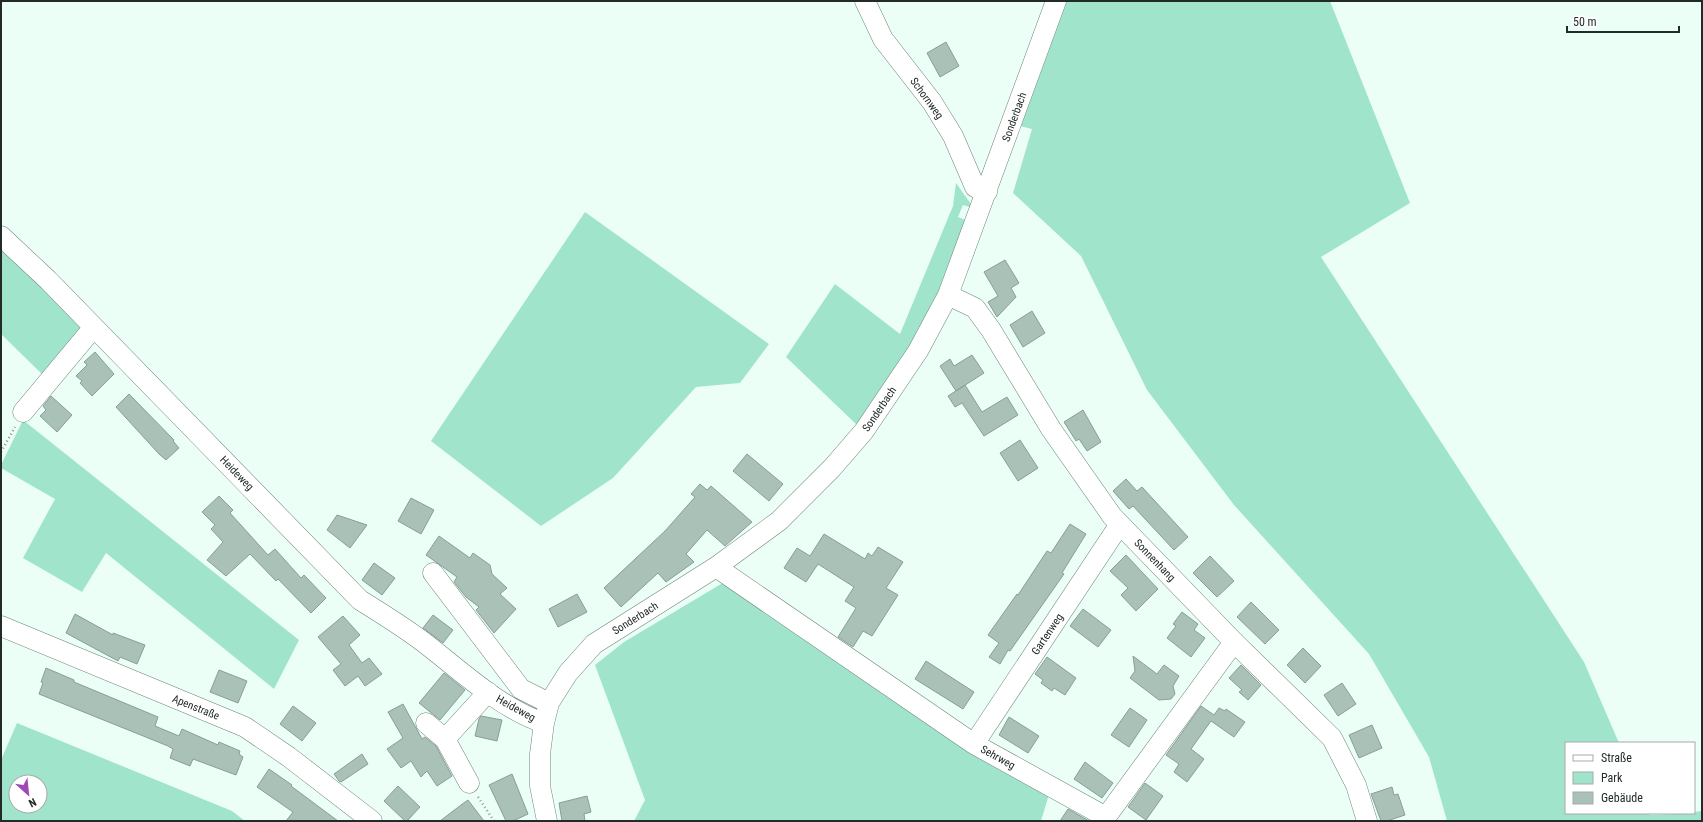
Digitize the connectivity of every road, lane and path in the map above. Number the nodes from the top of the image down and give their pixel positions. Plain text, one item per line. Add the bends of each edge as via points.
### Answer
1 (865, 1) edge
2 (1056, 1) edge
3 (987, 192) junction
4 (1, 236) edge
5 (948, 295) junction
6 (94, 327) junction
7 (23, 412) joint
8 (1, 452) edge
9 (1120, 524) junction
10 (716, 567) junction
11 (433, 573) dead end
12 (1, 626) edge
13 (1234, 642) junction
14 (488, 692) junction
15 (549, 703) junction
16 (426, 723) dead end
17 (544, 723) junction
18 (445, 738) junction
19 (974, 744) junction
20 (469, 783) joint
21 (1106, 819) edge
22 (372, 821) edge
23 (494, 821) edge
24 (547, 821) edge
25 (1367, 821) edge

1 - 3 street, Schornweg via 883,39 932,102 953,136 974,187
2 - 3 street, Sonderbach
3 - 5 street, Sonderbach
4 - 6 street, Heideweg
5 - 9 street, Sonnenhang via 975,308 1051,429
5 - 10 street, Sonderbach via 918,351 864,431 832,468 779,521
6 - 7 street
6 - 14 street, Heideweg via 360,600 420,639
7 - 8 path
9 - 13 street, Sonnenhang
9 - 19 street, Gartenweg
10 - 15 street, Sonderbach via 594,644 568,673
10 - 19 street, Sehrweg
11 - 15 street via 521,689
12 - 22 street, Apenstraße via 245,727
13 - 21 street, Sehrweg
13 - 25 street, Sonnenhang via 1332,738 1356,785
14 - 17 street, Heideweg via 528,718
14 - 18 street, Heideweg
15 - 17 street, Sonderbach
16 - 18 street
17 - 24 street, Sonderbach via 540,754 540,786
18 - 20 street
19 - 21 street, Sehrweg
20 - 23 path

